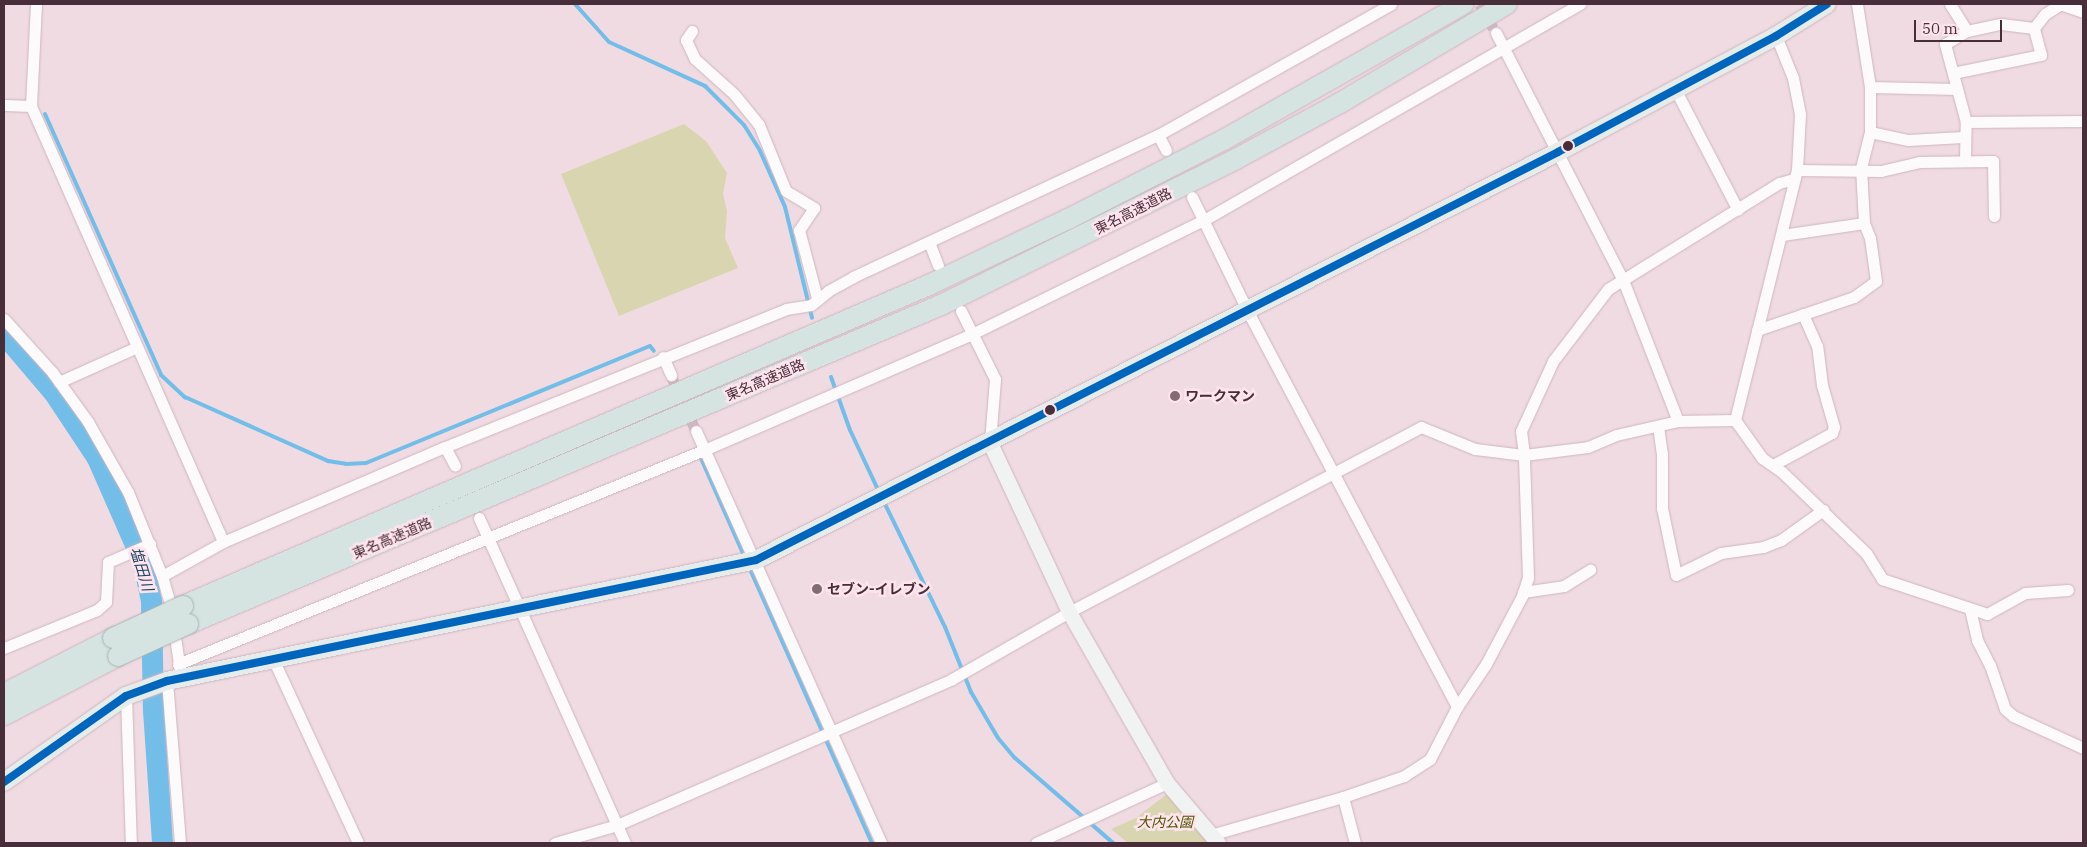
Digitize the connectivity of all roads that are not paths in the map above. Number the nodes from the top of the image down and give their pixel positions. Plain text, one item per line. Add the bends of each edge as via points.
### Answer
1 (36, 4) edge
2 (1390, 4) edge
3 (1464, 4) edge
4 (1506, 4) edge
5 (1580, 4) edge
6 (1828, 4) edge
7 (1857, 4) edge
8 (1950, 4) edge
9 (2061, 4) edge
10 (2083, 12) edge
11 (2034, 28) junction
12 (692, 31) dead end
13 (1967, 31) junction
14 (1496, 33) tunnel mouth
15 (1776, 36) junction
16 (1505, 50) junction
17 (1952, 73) junction
18 (1870, 87) junction
19 (1676, 89) junction
20 (1957, 89) junction
21 (4, 105) edge
22 (31, 106) junction
23 (2083, 121) edge
24 (1966, 122) junction
25 (1870, 132) junction
26 (1158, 135) junction
27 (1963, 136) junction
28 (1166, 150) dead end
29 (1558, 152) junction
30 (1965, 161) junction
31 (1861, 168) junction
32 (1796, 175) junction
33 (1192, 198) dead end
34 (1738, 210) junction
35 (1994, 216) dead end
36 (1204, 220) junction
37 (1864, 223) junction
38 (1782, 235) junction
39 (929, 242) junction
40 (938, 265) dead end
41 (1623, 280) junction
42 (814, 302) junction
43 (1247, 310) junction
44 (962, 311) dead end
45 (1803, 314) junction
46 (4, 319) edge
47 (1757, 330) junction
48 (972, 334) junction
49 (137, 347) junction
50 (663, 357) junction
51 (671, 375) tunnel mouth
52 (59, 382) junction
53 (1735, 420) junction
54 (1678, 421) junction
55 (1658, 426) junction
56 (696, 431) tunnel mouth
57 (990, 443) junction
58 (445, 447) junction
59 (704, 450) junction
60 (1524, 455) junction
61 (1773, 465) junction
62 (455, 466) dead end
63 (1334, 472) junction
64 (1823, 510) junction
65 (479, 518) dead end
66 (488, 538) junction
67 (223, 542) junction
68 (150, 544) junction
69 (756, 560) junction
70 (1590, 570) dead end
71 (162, 576) junction
72 (2068, 590) dead end
73 (1523, 592) junction
74 (1970, 609) junction
75 (520, 611) junction
76 (1069, 612) junction
77 (185, 615) junction
78 (115, 647) junction
79 (4, 648) edge
80 (274, 661) junction
81 (176, 675) junction
82 (4, 694) edge
83 (126, 696) junction
84 (1457, 707) junction
85 (4, 715) edge
86 (830, 731) junction
87 (2083, 748) edge
88 (4, 782) edge
89 (1167, 783) junction
90 (1343, 797) junction
91 (617, 824) junction
92 (1216, 839) edge
93 (131, 843) edge
94 (180, 843) edge
95 (358, 843) edge
96 (555, 843) edge
97 (625, 843) edge
98 (881, 843) edge
99 (1038, 843) edge
100 (1355, 843) edge

1 - 22 street
2 - 26 street
3 - 77 highway, 東名高速道路 via 1225,139 1068,220
4 - 77 highway, 東名高速道路 via 1236,159 950,300
5 - 16 street
6 - 15 main road
7 - 18 street
8 - 13 street
9 - 10 street
9 - 11 street via 2045,14
11 - 13 street via 2002,24
11 - 17 street via 2041,55
12 - 42 street via 686,40 695,59 734,94 759,124 786,191 814,208 799,230
13 - 17 street via 1944,44
14 - 16 street
15 - 19 main road
15 - 32 street via 1794,78 1800,114
16 - 29 street
16 - 36 street
17 - 20 street
18 - 20 street
18 - 25 street
19 - 29 main road
19 - 34 street
20 - 24 street
21 - 22 street
22 - 49 street
23 - 24 street
24 - 27 street
25 - 27 street via 1908,140
25 - 31 street
26 - 28 street
26 - 39 street
27 - 30 street
29 - 41 street
29 - 43 main road
30 - 31 street via 1919,162 1881,171
30 - 35 street via 1993,161
31 - 32 street
31 - 37 street
32 - 34 street
32 - 38 street
33 - 36 street
34 - 41 street
36 - 43 street
36 - 48 street
37 - 38 street
37 - 45 street via 1870,238 1876,281 1854,297
38 - 47 street
39 - 40 street
39 - 42 street via 853,277
41 - 54 street
41 - 60 street via 1608,289 1543,379 1521,431
42 - 50 street
43 - 57 main road
43 - 63 street
44 - 48 street
45 - 47 street
45 - 61 street via 1817,346 1822,385 1834,427 1832,433
46 - 52 street
47 - 53 street
48 - 57 street via 994,379
48 - 59 street
49 - 52 street
49 - 67 street
50 - 51 street
50 - 58 street
52 - 68 street via 88,422 128,492
53 - 54 street
53 - 61 street via 1762,458
54 - 55 street
55 - 60 street via 1616,435 1588,447
55 - 64 street via 1662,454 1662,508 1676,576 1721,553 1763,547 1781,540
56 - 59 street
57 - 69 main road
57 - 76 street
58 - 62 street
58 - 67 street
59 - 66 street
59 - 69 street
60 - 63 street via 1475,449 1421,427
60 - 73 street via 1529,565
61 - 64 street
63 - 76 street
63 - 84 street
64 - 74 street via 1866,553 1882,579
65 - 66 street
66 - 75 street
66 - 81 street
67 - 71 street
68 - 71 street
68 - 79 street via 108,562 106,602 97,610
69 - 75 main road
69 - 86 street
70 - 73 street via 1564,586
71 - 81 street via 170,604
72 - 74 street via 2025,593 1988,614
73 - 84 street via 1486,664
74 - 87 street via 1973,630 1990,665 2005,709 2013,716
75 - 80 main road
75 - 91 street
76 - 86 street via 952,679
76 - 89 street
77 - 78 highway, 東名高速道路, bridge
78 - 82 highway, 東名高速道路
78 - 85 highway, 東名高速道路
80 - 81 main road
80 - 95 street
81 - 83 main road
81 - 94 street
83 - 88 main road
83 - 93 street
84 - 90 street via 1430,759 1404,776
86 - 91 street
86 - 98 street
89 - 92 street
89 - 99 street
90 - 92 street
90 - 100 street
91 - 96 street
91 - 97 street

